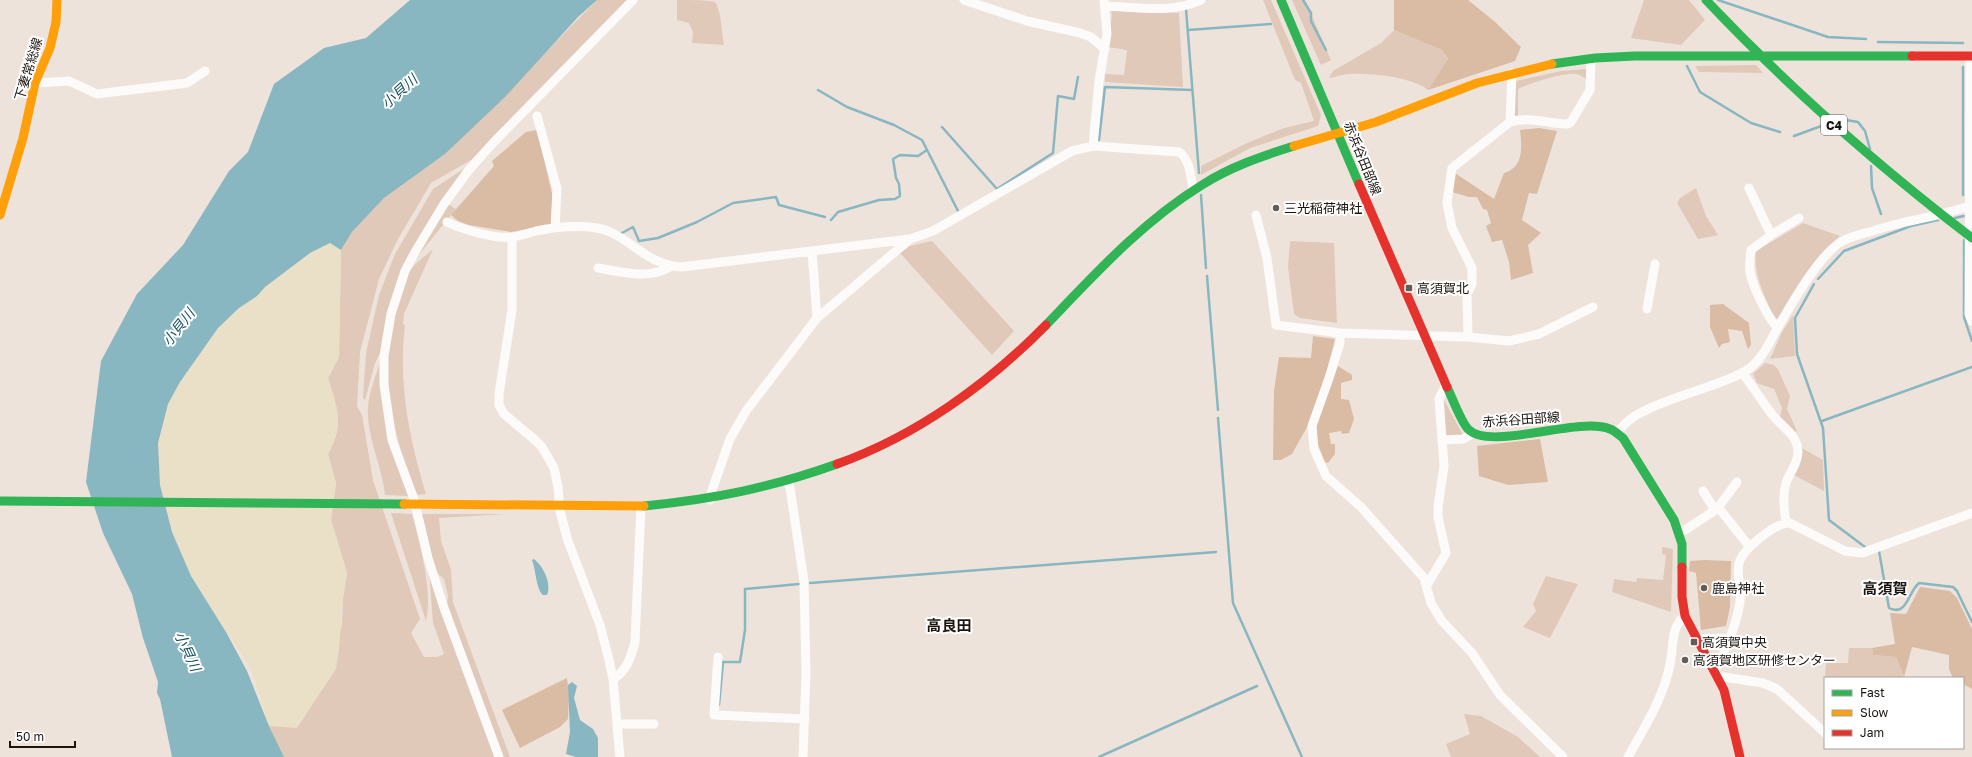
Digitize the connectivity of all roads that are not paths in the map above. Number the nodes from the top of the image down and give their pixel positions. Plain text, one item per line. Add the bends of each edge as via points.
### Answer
1 (57, 0) edge
2 (633, 0) edge
3 (964, 0) edge
4 (1201, 0) edge
5 (1281, 0) edge
6 (1706, 0) edge
7 (1104, 3) edge
8 (1105, 49) junction
9 (1971, 56) edge
10 (1591, 59) junction
11 (205, 72) dead end
12 (1512, 73) junction
13 (35, 83) junction
14 (537, 116) dead end
15 (1510, 122) junction
16 (1339, 133) junction
17 (1093, 146) junction
18 (0, 182) edge
19 (10, 183) junction
20 (1750, 188) dead end
21 (1193, 189) junction
22 (1971, 206) edge
23 (0, 215) edge
24 (1256, 215) dead end
25 (1799, 218) dead end
26 (447, 222) dead end
27 (555, 228) junction
28 (1771, 235) junction
29 (512, 237) junction
30 (1972, 238) edge
31 (910, 239) junction
32 (812, 252) junction
33 (1655, 264) dead end
34 (670, 267) junction
35 (598, 268) dead end
36 (1593, 307) dead end
37 (1648, 309) dead end
38 (817, 318) junction
39 (1972, 321) edge
40 (1778, 328) junction
41 (1340, 333) junction
42 (1424, 336) junction
43 (1468, 337) junction
44 (1742, 373) junction
45 (1446, 385) junction
46 (1619, 432) junction
47 (1472, 434) junction
48 (1443, 440) junction
49 (788, 482) junction
50 (1737, 482) dead end
51 (1703, 491) dead end
52 (710, 500) junction
53 (0, 501) edge
54 (411, 504) junction
55 (560, 506) junction
56 (641, 506) junction
57 (1716, 509) junction
58 (1972, 513) edge
59 (1786, 523) junction
60 (1679, 531) junction
61 (1749, 546) junction
62 (1427, 585) junction
63 (1685, 616) junction
64 (1729, 638) junction
65 (1698, 639) junction
66 (718, 658) dead end
67 (1716, 673) junction
68 (613, 679) junction
69 (805, 719) junction
70 (618, 724) junction
71 (654, 724) dead end
72 (1824, 732) edge
73 (499, 757) edge
74 (620, 757) edge
75 (803, 757) edge
76 (1562, 757) edge
77 (1628, 757) edge
78 (1740, 757) edge

1 - 13 main road, 下妻常総線 via 56,22 50,48
2 - 54 street via 493,143 468,172 440,210 405,271 391,314 384,356 384,385 392,440
3 - 8 street via 1027,21 1080,33 1091,37
4 - 7 street via 1188,6 1173,8
5 - 16 main road, 赤浜谷田部線
6 - 30 main road, C4 via 1780,75 1856,145 1915,195
7 - 8 street via 1107,34
8 - 17 street via 1099,81
9 - 10 main road via 1647,56
9 - 22 street
10 - 12 main road
10 - 15 street via 1590,90 1572,122
11 - 13 street via 187,83 97,94 69,81
12 - 15 street
12 - 16 main road via 1474,84 1382,120
13 - 19 main road, 下妻常総線
14 - 27 street via 557,189
15 - 43 street via 1452,168 1450,177 1447,203 1452,228 1472,268 1472,284 1467,294
16 - 21 main road via 1252,159
16 - 42 main road, 赤浜谷田部線
17 - 21 street via 1179,152 1184,155
17 - 31 street via 1072,151 933,231
18 - 19 street
19 - 23 main road, 下妻常総線
20 - 28 street
21 - 49 main road via 1152,218 1019,351 971,390 924,422 888,442 862,455
22 - 39 street via 1969,314
22 - 40 street via 1891,224 1843,241 1824,258
24 - 41 street via 1267,258 1276,325
25 - 28 street
26 - 29 street via 469,230
27 - 29 street
27 - 34 street via 584,227 603,230 651,259
28 - 40 street via 1751,250 1749,264 1756,289 1771,321
29 - 55 street via 512,310 499,405 504,414 535,440 550,460 557,477
31 - 32 street
31 - 38 street
32 - 34 street
32 - 38 street
33 - 37 street
34 - 35 street via 660,273 638,275
36 - 43 street via 1539,334 1524,338 1509,341
38 - 52 street via 746,411 730,439
40 - 44 street via 1760,359
41 - 42 street
41 - 62 street via 1340,343 1312,426 1314,449 1326,476 1361,507 1424,578
42 - 43 street
42 - 45 main road, 赤浜谷田部線
44 - 46 street via 1664,402 1630,419
44 - 59 street via 1771,414 1796,442 1797,459 1785,489
45 - 47 main road, 赤浜谷田部線 via 1463,422
45 - 48 street via 1439,399
46 - 47 main road, 赤浜谷田部線 via 1599,426 1490,437
46 - 60 main road
47 - 48 street via 1463,439
48 - 62 street via 1444,466 1438,517 1446,553
49 - 52 main road
49 - 69 street via 804,581
50 - 57 street
51 - 57 street
52 - 56 main road
53 - 54 main road
54 - 55 main road
54 - 73 street via 444,608
55 - 56 main road
55 - 68 street via 568,541 600,625
56 - 68 street via 635,642 624,670
57 - 60 street via 1685,530
57 - 61 street
58 - 59 street via 1862,553 1845,552
59 - 61 street
60 - 63 main road via 1682,544 1682,597
61 - 64 street via 1738,565 1740,601
62 - 76 street via 1431,603 1442,621 1472,653 1500,695
63 - 65 main road
63 - 77 street via 1677,624 1670,664 1661,691
64 - 65 street
64 - 67 street
65 - 67 main road
66 - 69 street via 714,715
67 - 72 street via 1777,688
67 - 78 main road via 1730,711
68 - 70 street
69 - 75 street
70 - 71 street
70 - 74 street

